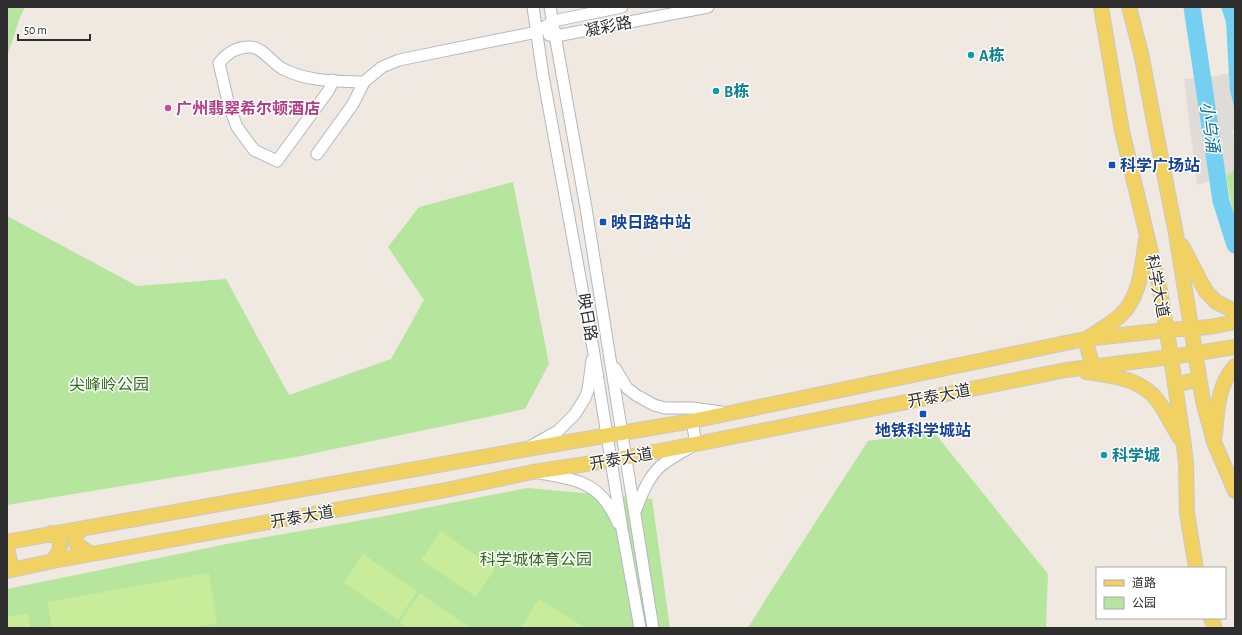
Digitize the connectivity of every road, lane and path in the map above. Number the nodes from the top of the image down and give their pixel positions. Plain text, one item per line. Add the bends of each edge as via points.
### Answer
1 (533, 7) edge
2 (550, 7) edge
3 (622, 7) edge
4 (708, 7) edge
5 (1094, 7) edge
6 (1101, 7) edge
7 (1129, 7) edge
8 (1140, 7) edge
9 (552, 21) junction
10 (537, 32) junction
11 (556, 36) junction
12 (1108, 48) junction
13 (1141, 53) junction
14 (333, 80) junction
15 (364, 82) junction
16 (317, 154) dead end
17 (1234, 170) dead end
18 (1235, 175) edge
19 (1147, 232) junction
20 (1176, 234) junction
21 (1235, 311) edge
22 (1235, 322) edge
23 (1191, 328) junction
24 (1167, 330) junction
25 (1085, 339) junction
26 (1235, 347) edge
27 (593, 348) junction
28 (609, 352) junction
29 (1195, 353) junction
30 (1172, 357) junction
31 (1092, 366) junction
32 (1235, 366) edge
33 (1066, 370) junction
34 (1199, 379) junction
35 (1175, 385) junction
36 (727, 413) junction
37 (692, 421) junction
38 (622, 432) junction
39 (607, 435) junction
40 (1214, 442) junction
41 (696, 444) junction
42 (1184, 446) junction
43 (527, 449) junction
44 (626, 457) junction
45 (612, 460) junction
46 (533, 472) junction
47 (1235, 491) edge
48 (634, 514) junction
49 (84, 528) junction
50 (622, 529) junction
51 (52, 533) junction
52 (7, 542) edge
53 (7, 548) edge
54 (90, 554) junction
55 (53, 561) junction
56 (1196, 567) edge
57 (10, 570) edge
58 (640, 628) edge
59 (653, 628) edge

1 - 10 street, 映日路
2 - 9 street, 映日路
3 - 9 street, 凝彩路
4 - 11 street, 凝彩路
5 - 12 main road
6 - 12 main road, 科学大道
7 - 13 main road, 科学大道
8 - 13 main road
9 - 10 street
9 - 11 street, 映日路
10 - 11 street
10 - 15 street via 399,60 382,67
10 - 27 street, 映日路 via 544,83
11 - 28 street, 映日路
12 - 19 main road, 科学大道 via 1122,131
13 - 20 main road, 科学大道
14 - 14 street via 318,80 282,68 258,48 233,50 219,63 229,106 237,127 254,150 277,161 329,90
14 - 15 street
15 - 16 street via 353,104
17 - 18 path
19 - 24 main road, 科学大道
19 - 25 main road via 1140,280 1135,295 1120,316
20 - 21 main road via 1205,290 1216,302
20 - 23 main road, 科学大道
22 - 23 main road, 开泰大道
23 - 24 main road, 开泰大道
23 - 29 main road, 科学大道
24 - 25 main road, 开泰大道
24 - 30 main road, 科学大道
25 - 31 main road
25 - 36 main road, 开泰大道
26 - 29 main road, 开泰大道
27 - 39 street, 映日路
27 - 43 street via 588,390 580,407 558,431
28 - 36 street via 627,388 654,405
28 - 38 street, 映日路
29 - 30 main road, 开泰大道
29 - 34 main road, 科学大道
30 - 31 main road, 开泰大道
30 - 35 main road, 科学大道
31 - 33 main road, 开泰大道
32 - 40 main road via 1229,372 1221,389
33 - 41 main road, 开泰大道
33 - 42 main road via 1115,376 1146,388 1158,401
34 - 35 main road
34 - 40 main road, 科学大道
35 - 42 main road, 科学大道
36 - 37 main road, 开泰大道
37 - 38 main road, 开泰大道
37 - 41 street
38 - 39 main road, 开泰大道
38 - 44 street, 映日路
39 - 43 main road, 开泰大道
39 - 45 street, 映日路
40 - 47 main road, 科学大道
41 - 44 main road, 开泰大道
41 - 48 street via 665,462 656,471 642,492
42 - 56 main road, 科学大道 via 1186,513
43 - 49 main road, 开泰大道
44 - 45 main road, 开泰大道
44 - 48 street, 映日路
45 - 46 main road, 开泰大道
45 - 50 street, 映日路
46 - 50 street via 580,481 593,489 607,502
46 - 54 main road, 开泰大道 via 438,492
48 - 59 street, 映日路
49 - 51 main road, 开泰大道
49 - 54 main road via 76,534 76,544
50 - 58 street, 映日路
51 - 52 main road, 开泰大道
51 - 55 main road via 60,539 61,545
53 - 57 main road
54 - 55 main road, 开泰大道
55 - 57 main road, 开泰大道

